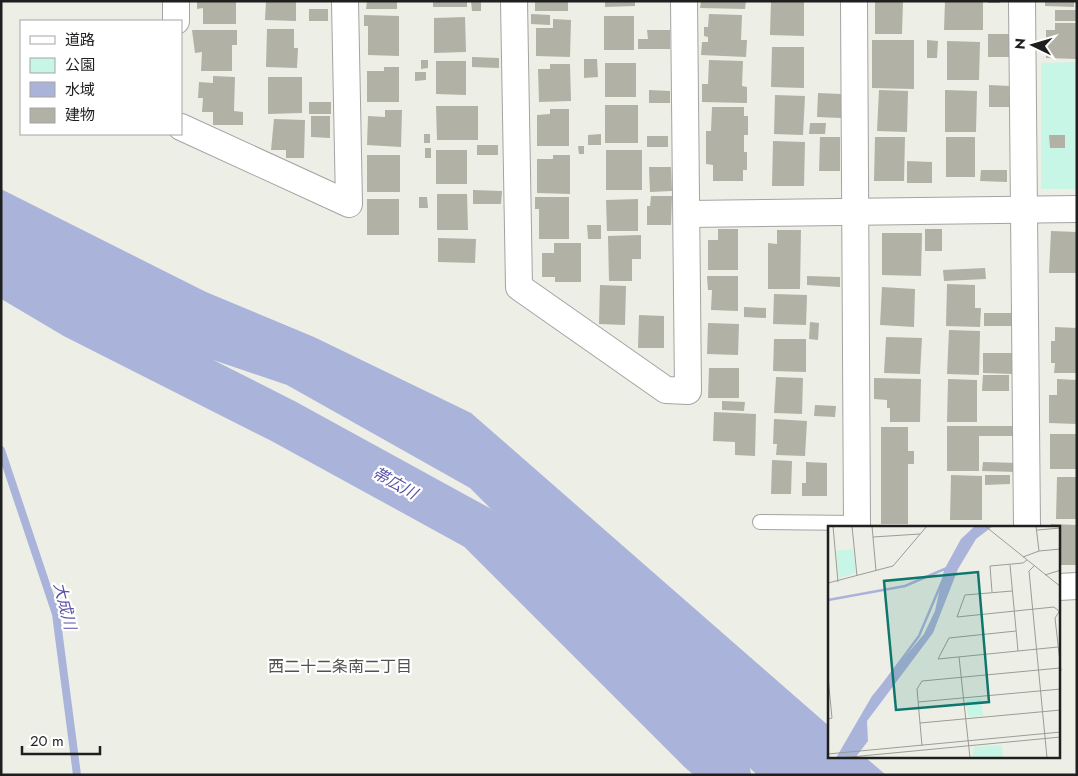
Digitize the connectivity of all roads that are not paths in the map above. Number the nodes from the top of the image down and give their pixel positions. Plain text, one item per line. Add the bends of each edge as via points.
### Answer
1 (176, 1) edge
2 (345, 1) edge
3 (514, 1) edge
4 (684, 1) edge
5 (854, 1) edge
6 (1022, 1) edge
7 (176, 20) edge
8 (182, 127) edge
9 (1077, 209) edge
10 (1023, 210) junction
11 (688, 214) junction
12 (857, 214) junction
13 (760, 522) dead end
14 (857, 525) edge
15 (1028, 526) edge
16 (1077, 586) edge
17 (1060, 587) edge

1 - 7 street
2 - 8 street via 349,204
3 - 11 street via 519,287 666,390 688,391
4 - 11 street
5 - 12 street
6 - 10 street
9 - 10 street
10 - 12 street
10 - 15 street
11 - 12 street
12 - 14 street
13 - 14 lane
16 - 17 street

